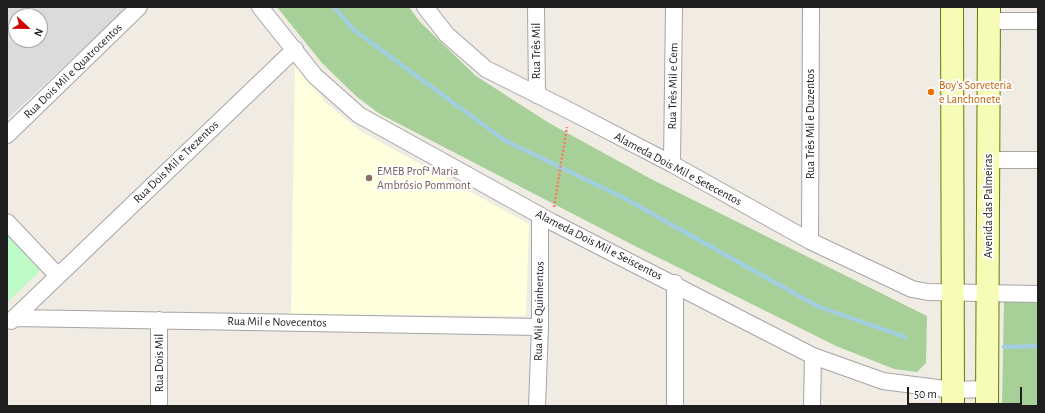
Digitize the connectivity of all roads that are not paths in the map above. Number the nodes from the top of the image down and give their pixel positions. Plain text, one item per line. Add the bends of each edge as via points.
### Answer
1 (139, 7) edge
2 (260, 7) edge
3 (424, 7) edge
4 (536, 7) edge
5 (674, 7) edge
6 (811, 7) edge
7 (952, 7) edge
8 (989, 14) edge
9 (1038, 21) edge
10 (295, 49) junction
11 (537, 95) junction
12 (7, 135) edge
13 (987, 160) junction
14 (1038, 160) edge
15 (672, 164) junction
16 (546, 218) junction
17 (7, 222) edge
18 (810, 241) junction
19 (58, 276) junction
20 (675, 283) junction
21 (952, 293) junction
22 (988, 293) junction
23 (1038, 294) edge
24 (159, 320) junction
25 (11, 321) edge
26 (540, 327) junction
27 (813, 356) junction
28 (987, 397) edge
29 (953, 398) edge
30 (159, 406) edge
31 (537, 406) edge
32 (675, 406) edge
33 (812, 406) edge

1 - 12 street, Rua Dois Mil e Quatrocentos
2 - 10 street, Alameda Dois Mil e Seiscentos
3 - 11 street, Alameda Dois Mil e Setecentos via 447,35 486,69
4 - 11 street, Rua Três Mil
5 - 15 street, Rua Três Mil e Cem
6 - 18 street, Rua Três Mil e Duzentos
7 - 21 street
8 - 9 street
8 - 13 street, Avenida das Palmeiras
10 - 16 street, Alameda Dois Mil e Seiscentos via 315,76 359,115
10 - 19 street, Rua Dois Mil e Trezentos
11 - 15 street, Alameda Dois Mil e Setecentos
13 - 14 street
13 - 22 street, Avenida das Palmeiras
15 - 18 street, Alameda Dois Mil e Setecentos
16 - 20 street, Alameda Dois Mil e Seiscentos
16 - 26 street, Rua Mil e Quinhentos
17 - 19 street
18 - 21 street, Alameda Dois Mil e Setecentos via 912,289
19 - 25 street, Rua Dois Mil e Trezentos
20 - 27 street, Alameda Dois Mil e Seiscentos
20 - 32 street
21 - 22 street, Alameda Dois Mil e Setecentos
21 - 29 street
22 - 23 street, Alameda Dois Mil e Setecentos
22 - 28 street, Avenida das Palmeiras
24 - 25 street, Rua Mil e Novecentos
24 - 26 street, Rua Mil e Novecentos
24 - 30 street, Rua Dois Mil
26 - 31 street, Rua Mil e Quinhentos
27 - 29 street, Alameda Dois Mil e Seiscentos via 883,381
27 - 33 street
28 - 29 street, Alameda Dois Mil e Seiscentos

